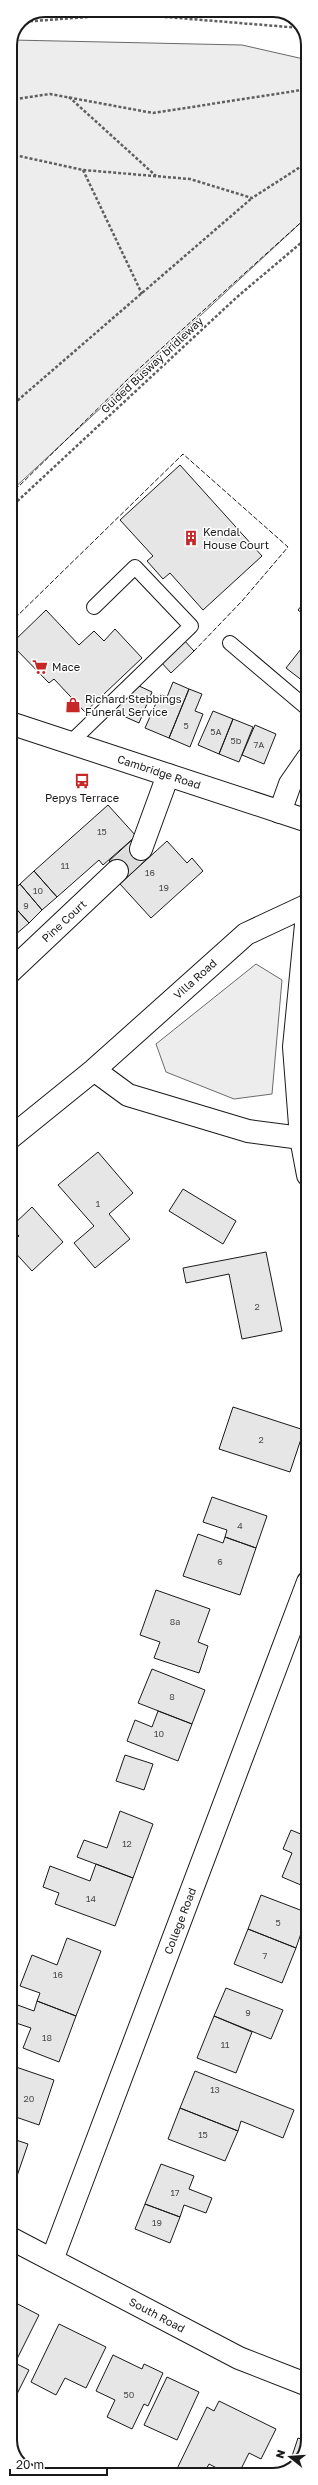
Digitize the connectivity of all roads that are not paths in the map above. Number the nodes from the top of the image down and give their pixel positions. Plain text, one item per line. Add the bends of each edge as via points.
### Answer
1 (94, 607) dead end
2 (230, 643) dead end
3 (301, 703) edge
4 (17, 726) edge
5 (70, 743) junction
6 (301, 768) edge
7 (168, 775) junction
8 (280, 812) junction
9 (301, 819) edge
10 (141, 849) tunnel mouth
11 (117, 871) tunnel mouth
12 (301, 907) edge
13 (17, 965) edge
14 (301, 976) edge
15 (94, 1070) junction
16 (301, 1127) edge
17 (17, 1132) edge
18 (301, 1138) edge
19 (301, 1601) edge
20 (17, 2242) edge
21 (52, 2260) junction
22 (301, 2381) edge

1 - 5 lane via 135,567 191,626
2 - 3 lane
4 - 5 street, Cambridge Road
5 - 7 street, Cambridge Road
6 - 8 street via 290,784
7 - 8 street, Cambridge Road
7 - 10 street
8 - 9 street, Cambridge Road
11 - 13 street, Pine Court
12 - 15 street, Villa Road via 246,934
14 - 16 street via 294,1047
15 - 17 street, Villa Road
15 - 18 street via 128,1095 248,1132
19 - 21 street, College Road
20 - 21 street, South Road
21 - 22 street, South Road via 239,2358

